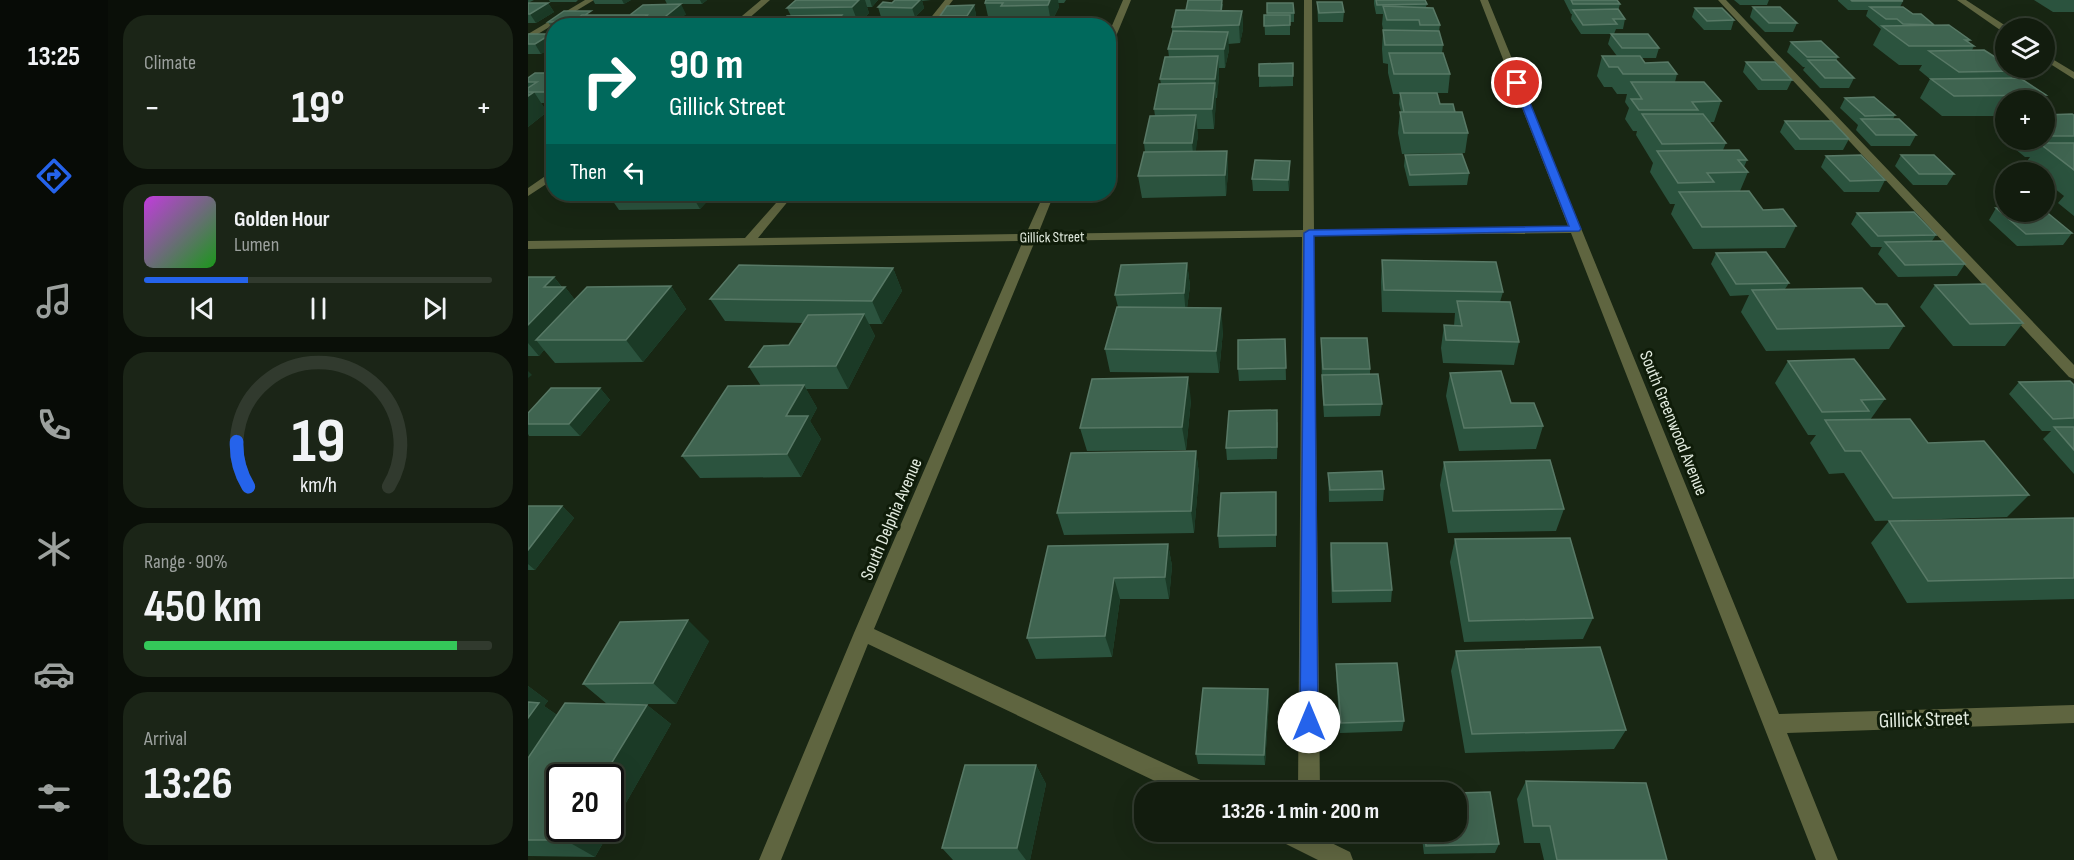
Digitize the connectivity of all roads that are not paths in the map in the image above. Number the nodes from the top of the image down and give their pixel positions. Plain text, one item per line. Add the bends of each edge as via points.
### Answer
1 (590, 0) edge
2 (766, 0) edge
3 (950, 0) edge
4 (1127, 0) edge
5 (1308, 0) edge
6 (1484, 0) edge
7 (1722, 0) edge
8 (1960, 0) edge
9 (561, 18) edge
10 (744, 18) edge
11 (935, 18) edge
12 (1995, 23) edge
13 (546, 27) edge
14 (1116, 27) edge
15 (528, 38) edge
16 (2055, 63) edge
17 (2074, 76) edge
18 (546, 179) edge
19 (528, 194) edge
20 (783, 201) edge
21 (1046, 201) edge
22 (1575, 229) junction
23 (1309, 233) junction
24 (1031, 237) junction
25 (749, 241) junction
26 (528, 245) edge
27 (2074, 374) edge
28 (863, 633) junction
29 (2074, 714) edge
30 (1773, 724) junction
31 (1180, 782) edge
32 (1309, 782) edge
33 (1316, 842) edge
34 (770, 860) edge
35 (1342, 860) edge
36 (1827, 860) edge

1 - 9 street
2 - 10 street
3 - 11 street
4 - 14 street
5 - 23 street
6 - 22 street, South Greenwood Avenue
7 - 27 street
8 - 12 street
13 - 15 street
16 - 17 street
18 - 19 street
20 - 25 street
21 - 24 street, South Delphia Avenue
22 - 23 street, Gillick Street
22 - 30 street, South Greenwood Avenue
23 - 24 street, Gillick Street
23 - 32 street
24 - 25 street, Gillick Street
24 - 28 street, South Delphia Avenue
25 - 26 street, Gillick Street
28 - 31 street
28 - 34 street, South Delphia Avenue
29 - 30 street, Gillick Street
30 - 36 street, South Greenwood Avenue
33 - 35 street

